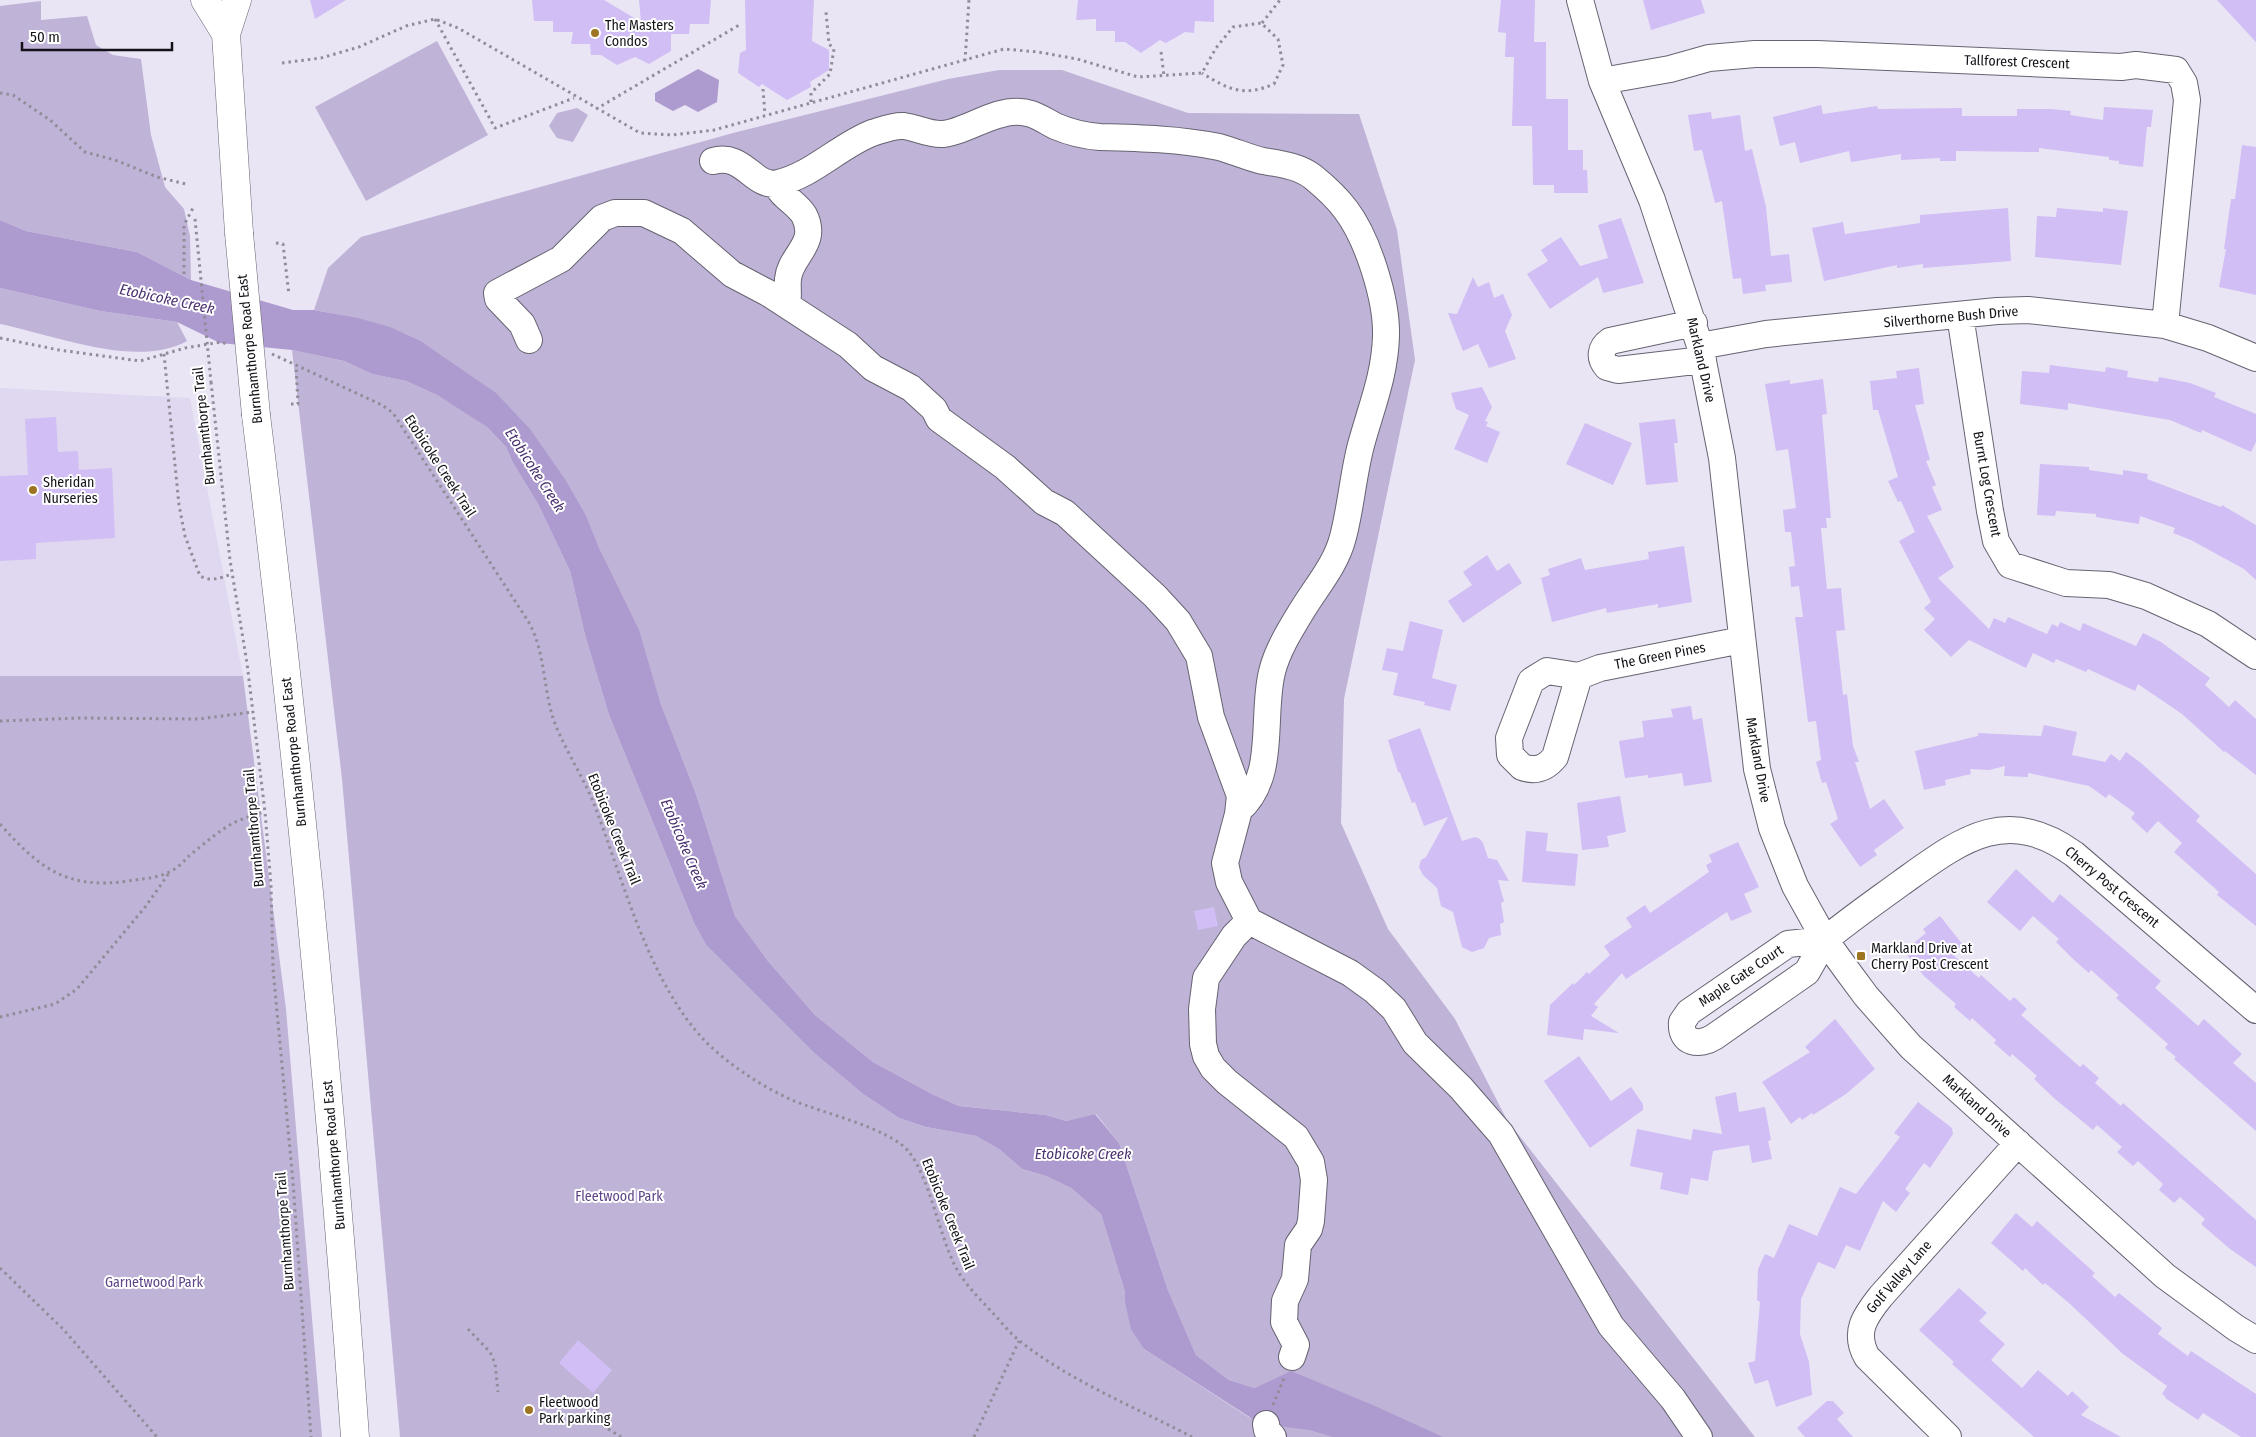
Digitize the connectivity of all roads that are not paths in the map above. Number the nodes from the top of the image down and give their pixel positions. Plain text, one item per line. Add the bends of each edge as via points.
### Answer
1 (206, 0) edge
2 (237, 0) edge
3 (1580, 0) edge
4 (226, 34) junction
5 (1602, 81) junction
6 (713, 161) dead end
7 (777, 184) junction
8 (787, 305) junction
9 (1960, 315) junction
10 (2164, 325) junction
11 (529, 340) dead end
12 (1699, 343) junction
13 (2256, 358) edge
14 (1742, 640) junction
15 (2256, 656) edge
16 (1579, 676) dead end
17 (1239, 810) junction
18 (1249, 921) junction
19 (1824, 940) junction
20 (2256, 1010) edge
21 (2018, 1143) junction
22 (2256, 1340) edge
23 (1292, 1358) road end
24 (356, 1437) edge
25 (1699, 1437) edge
26 (1948, 1437) edge

1 - 4 main road
2 - 4 main road
3 - 5 street, Markland Drive
4 - 24 main road, Burnhamthorpe Road East, bridge via 239,233 337,1181
5 - 10 street, Tallforest Crescent via 1670,69 1709,58 1755,54 2136,65 2176,70 2184,83 2186,108
5 - 12 street, Markland Drive via 1652,200
6 - 7 street via 737,161 761,180
7 - 8 street via 779,190 798,206 809,236 788,278 790,294
7 - 17 street via 817,165 860,138 888,128 903,126 930,134 946,134 985,118 1024,111 1086,135 1194,143 1291,166 1313,177 1346,210 1370,258 1385,312 1386,337 1378,390 1361,444 1343,537 1334,561 1289,634 1272,671 1258,784 1250,800
8 - 11 street via 732,274 682,231 644,213 616,212 592,226 560,259 498,293 498,299 522,324
8 - 17 street via 848,345 873,368 924,398 938,419 998,462 1044,502 1065,513 1178,620 1199,656 1211,717 1240,796
9 - 10 street, Silverthorne Bush Drive via 2028,310
9 - 12 street, Silverthorne Bush Drive
9 - 15 street, Burnt Log Crescent via 1996,541 2010,565 2066,583 2108,585 2146,596 2208,624
10 - 13 street, Silverthorne Bush Drive via 2208,338
12 - 14 street, Markland Drive via 1722,458
14 - 16 street, The Green Pines via 1600,668
14 - 19 street, Markland Drive via 1752,738 1763,799 1785,864
17 - 18 street via 1225,862 1229,882
18 - 23 street via 1234,936 1206,978 1202,1044 1213,1068 1296,1137 1311,1162 1314,1180 1311,1221 1298,1245 1295,1279 1285,1302 1284,1322 1296,1345
18 - 25 street via 1350,973 1394,1009 1416,1044 1461,1088 1501,1134 1611,1326 1673,1400
19 - 19 street, Maple Gate Court via 1788,944 1689,1012 1682,1022 1684,1034 1696,1043 1704,1043 1714,1037 1807,972
19 - 20 street, Cherry Post Crescent via 1970,837 2011,830 2033,832 2055,840 2074,854
19 - 21 street, Markland Drive via 1911,1047
21 - 22 street, Markland Drive via 2165,1276
21 - 26 street, Golf Valley Lane via 1881,1296 1866,1314 1860,1328 1861,1343 1867,1357

